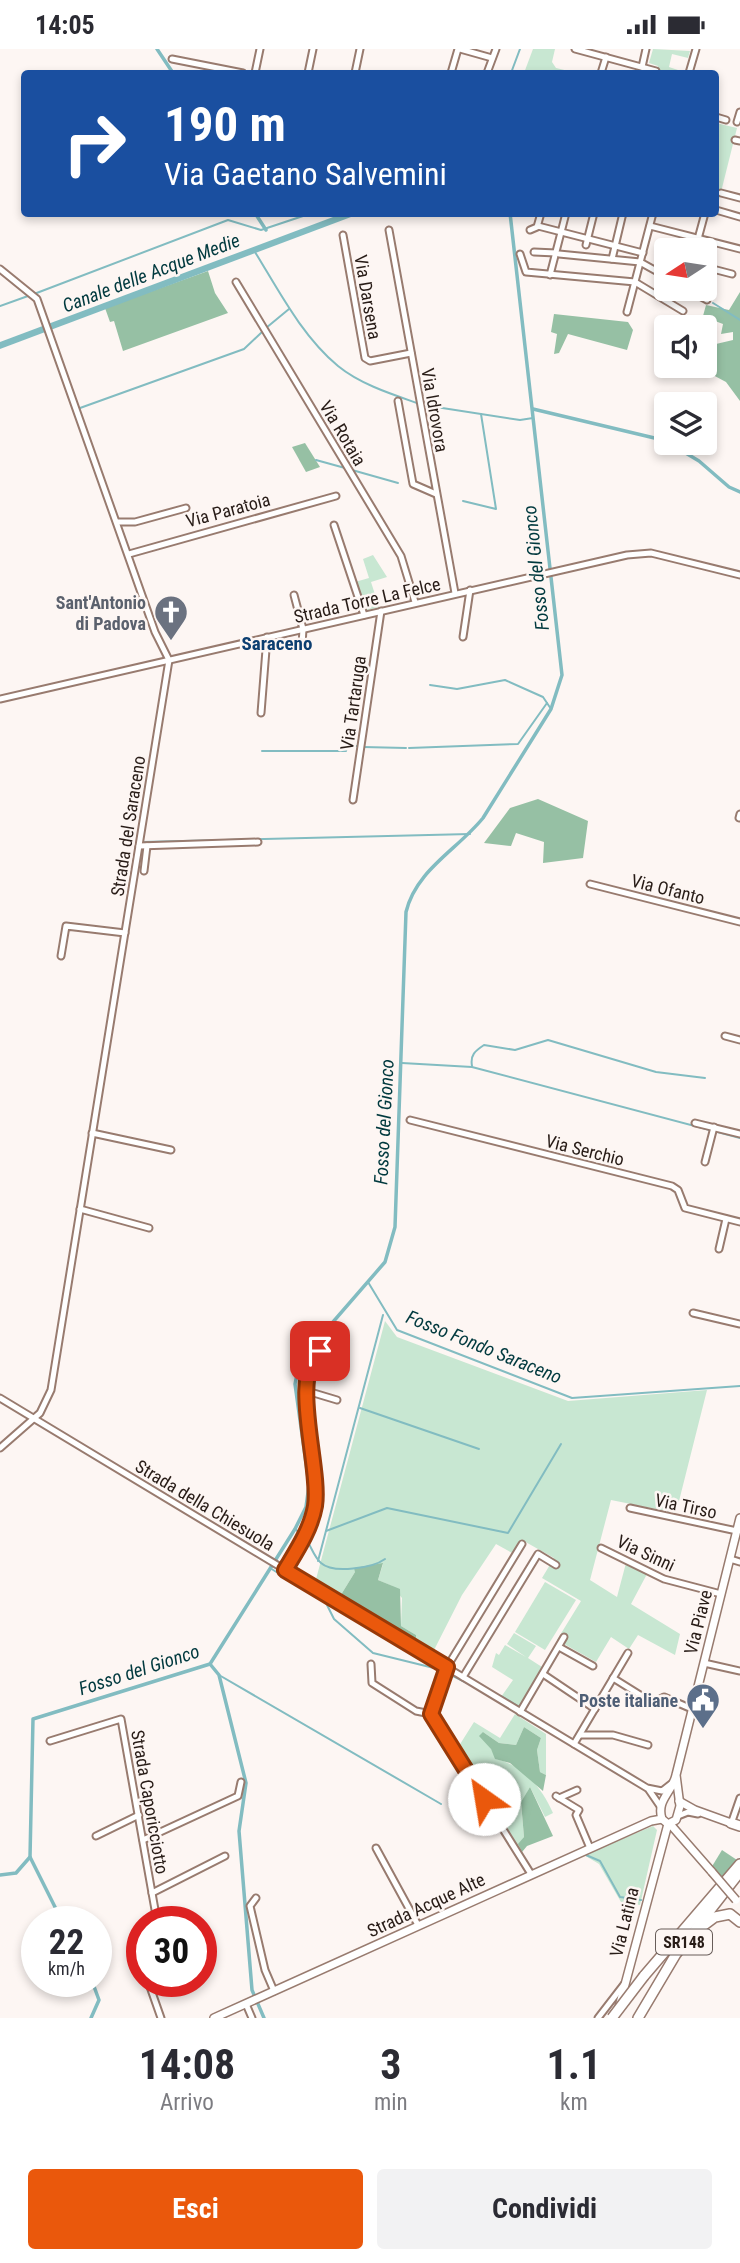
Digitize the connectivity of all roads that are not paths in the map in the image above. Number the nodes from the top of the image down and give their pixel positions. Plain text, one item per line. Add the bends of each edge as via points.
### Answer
1 (260, 49) edge
2 (313, 49) edge
3 (360, 49) edge
4 (459, 49) edge
5 (495, 49) edge
6 (578, 49) edge
7 (646, 49) edge
8 (695, 49) edge
9 (606, 57) junction
10 (492, 58) junction
11 (172, 59) dead end
12 (642, 67) junction
13 (228, 70) edge
14 (256, 70) edge
15 (309, 70) edge
16 (356, 70) edge
17 (452, 70) edge
18 (488, 70) edge
19 (602, 70) edge
20 (652, 70) edge
21 (690, 70) edge
22 (740, 112) edge
23 (719, 118) edge
24 (726, 120) dead end
25 (737, 122) dead end
26 (721, 194) dead end
27 (740, 198) edge
28 (719, 212) edge
29 (540, 217) edge
30 (565, 217) edge
31 (593, 217) edge
32 (621, 217) edge
33 (652, 217) edge
34 (704, 217) edge
35 (740, 217) edge
36 (538, 226) junction
37 (650, 226) junction
38 (389, 230) dead end
39 (530, 230) dead end
40 (562, 232) junction
41 (343, 235) dead end
42 (694, 238) edge
43 (698, 238) edge
44 (587, 242) junction
45 (718, 244) edge
46 (615, 245) junction
47 (740, 249) edge
48 (534, 253) dead end
49 (643, 253) junction
50 (520, 254) dead end
51 (558, 254) junction
52 (611, 258) junction
53 (640, 262) junction
54 (0, 269) edge
55 (654, 270) edge
56 (718, 270) edge
57 (732, 274) dead end
58 (550, 275) junction
59 (236, 282) dead end
60 (635, 282) junction
61 (683, 311) dead end
62 (627, 312) dead end
63 (411, 353) junction
64 (398, 401) dead end
65 (436, 494) junction
66 (336, 496) dead end
67 (186, 508) dead end
68 (117, 522) junction
69 (334, 525) dead end
70 (129, 554) junction
71 (740, 575) edge
72 (470, 590) junction
73 (455, 593) junction
74 (295, 595) dead end
75 (415, 603) junction
76 (381, 611) junction
77 (364, 615) junction
78 (303, 629) junction
79 (267, 637) junction
80 (463, 637) dead end
81 (302, 645) dead end
82 (169, 660) junction
83 (0, 699) edge
84 (261, 713) dead end
85 (353, 800) dead end
86 (258, 842) dead end
87 (139, 846) junction
88 (147, 846) junction
89 (144, 871) dead end
90 (590, 884) dead end
91 (740, 922) edge
92 (125, 933) junction
93 (61, 956) dead end
94 (725, 1037) dead end
95 (740, 1040) edge
96 (410, 1120) dead end
97 (695, 1123) dead end
98 (714, 1127) junction
99 (92, 1133) junction
100 (740, 1134) edge
101 (172, 1150) dead end
102 (705, 1162) dead end
103 (80, 1209) junction
104 (726, 1219) junction
105 (740, 1222) edge
106 (149, 1228) dead end
107 (719, 1249) dead end
108 (693, 1313) dead end
109 (740, 1324) edge
110 (320, 1351) dead end
111 (307, 1391) junction
112 (0, 1398) edge
113 (337, 1400) dead end
114 (35, 1419) junction
115 (0, 1448) edge
116 (630, 1508) dead end
117 (740, 1518) edge
118 (737, 1531) junction
119 (522, 1544) dead end
120 (601, 1548) dead end
121 (730, 1559) junction
122 (740, 1562) edge
123 (556, 1565) dead end
124 (285, 1570) junction
125 (721, 1594) junction
126 (564, 1637) dead end
127 (559, 1647) junction
128 (628, 1653) dead end
129 (704, 1663) junction
130 (371, 1664) dead end
131 (593, 1666) dead end
132 (447, 1667) junction
133 (740, 1671) edge
134 (542, 1674) junction
135 (463, 1677) junction
136 (613, 1678) junction
137 (595, 1709) junction
138 (692, 1709) junction
139 (520, 1712) junction
140 (431, 1714) junction
141 (580, 1735) junction
142 (50, 1741) dead end
143 (574, 1744) junction
144 (649, 1745) dead end
145 (676, 1775) junction
146 (241, 1782) dead end
147 (646, 1788) junction
148 (576, 1790) dead end
149 (656, 1791) junction
150 (673, 1796) junction
151 (740, 1798) edge
152 (660, 1807) junction
153 (139, 1815) junction
154 (651, 1821) junction
155 (669, 1821) junction
156 (736, 1825) edge
157 (96, 1836) dead end
158 (143, 1840) junction
159 (376, 1848) dead end
160 (590, 1848) junction
161 (225, 1857) dead end
162 (740, 1864) edge
163 (740, 1872) edge
164 (531, 1874) junction
165 (152, 1892) junction
166 (256, 1898) dead end
167 (738, 1903) edge
168 (154, 1906) edge
169 (740, 1922) edge
170 (418, 1926) junction
171 (684, 1941) junction
172 (625, 1983) junction
173 (274, 1991) junction
174 (154, 1997) edge
175 (253, 2001) junction
176 (600, 2015) edge
177 (161, 2018) edge
178 (214, 2018) edge
179 (252, 2018) edge
180 (615, 2018) edge
181 (638, 2018) edge

1 - 14 street
2 - 15 street
3 - 16 street
4 - 10 street
4 - 17 street
5 - 10 street
6 - 9 street
7 - 12 street
8 - 21 street
9 - 12 street
9 - 19 street
10 - 18 street
11 - 13 street
12 - 20 street
22 - 25 street
23 - 24 street
26 - 27 street
28 - 35 street
29 - 36 street
30 - 40 street
31 - 44 street
32 - 46 street
33 - 37 street
34 - 43 street
36 - 39 street
36 - 40 street
37 - 42 street
37 - 49 street
38 - 63 street, Via Idrovora
40 - 44 street
40 - 51 street
41 - 63 street, Via Darsena via 365,358
44 - 46 street
45 - 47 street
46 - 49 street
46 - 52 street
48 - 51 street
49 - 53 street
50 - 58 street via 525,271
51 - 52 street
51 - 58 street
52 - 53 street
53 - 55 street
53 - 60 street
54 - 68 street via 33,293
56 - 57 street
58 - 60 street
59 - 75 street, Via Rotaia via 401,556
60 - 61 street
60 - 62 street
63 - 65 street, Via Idrovora
64 - 65 street via 413,484
65 - 73 street, Via Idrovora
66 - 70 street, Via Paratoia
67 - 68 street via 135,522
68 - 70 street
69 - 77 street
70 - 82 street
71 - 72 street, Strada Torre La Felce via 651,553
72 - 73 street, Strada Torre La Felce
72 - 80 street
73 - 75 street, Strada Torre La Felce
74 - 78 street
75 - 76 street, Strada Torre La Felce
76 - 77 street, Strada Torre La Felce
76 - 85 street, Via Tartaruga
77 - 78 street, Strada Torre La Felce
78 - 79 street, Strada Torre La Felce
78 - 81 street
79 - 82 street, Strada Torre La Felce
79 - 84 street
82 - 83 street, Strada Torre La Felce
82 - 87 street, Strada del Saraceno
86 - 88 street
87 - 88 street
87 - 92 street, Strada del Saraceno
88 - 89 street
90 - 91 street, Via Ofanto
92 - 93 street via 66,926
92 - 99 street, Strada del Saraceno
94 - 95 street
96 - 104 street, Via Serchio via 672,1187 678,1190 685,1208
97 - 98 street
98 - 100 street
98 - 102 street
99 - 101 street
99 - 103 street, Strada del Saraceno
103 - 106 street
103 - 114 street, Strada del Saraceno via 51,1390
104 - 105 street, Via Serchio
104 - 107 street
108 - 109 street
110 - 111 street via 308,1368
111 - 113 street
111 - 124 street via 315,1505 305,1536
112 - 114 street, Strada della Chiesuola
114 - 115 street
114 - 124 street, Strada della Chiesuola
116 - 118 street, Via Tirso
117 - 118 main road, Via Piave
118 - 121 main road, Via Piave
119 - 132 street
120 - 125 street, Via Sinni via 664,1579
121 - 122 street
121 - 125 main road, Via Piave
123 - 135 street via 538,1554
124 - 132 street, Strada della Chiesuola
125 - 129 main road, Via Piave
126 - 127 street
127 - 131 street
127 - 134 street
128 - 136 street
129 - 133 street
129 - 138 main road, Via Piave
130 - 140 street via 371,1682 416,1711
132 - 135 street, Strada della Chiesuola
132 - 140 street
134 - 137 street
134 - 139 street
135 - 139 street, Strada della Chiesuola
136 - 137 street
136 - 138 street via 653,1703 664,1697
137 - 141 street
138 - 145 main road, Via Piave
139 - 143 street, Strada della Chiesuola
140 - 164 street
141 - 143 street
141 - 144 street via 613,1735
142 - 153 street, Strada Caporicciotto via 121,1719
143 - 147 street, Strada della Chiesuola
145 - 149 street via 665,1790
145 - 150 main road, Via Piave
146 - 158 street via 238,1796
147 - 149 street, Strada della Chiesuola
147 - 152 street, Strada della Chiesuola
148 - 160 street via 558,1797 579,1810 576,1815
149 - 150 street, Strada della Chiesuola
150 - 152 main road
150 - 155 main road
150 - 156 main road via 692,1809
151 - 156 street
152 - 154 main road
152 - 155 main road
153 - 157 street
153 - 158 street, Strada Caporicciotto
154 - 155 main road, Strada Acque Alte
154 - 160 main road, Strada Acque Alte
155 - 156 street via 690,1812
155 - 167 main road, bridge
155 - 172 main road, Via Latina
158 - 165 street, Strada Caporicciotto
159 - 170 street
160 - 164 main road, Strada Acque Alte
161 - 165 street
162 - 180 highway, SR148, bridge via 644,1976
163 - 171 highway, SR148
164 - 170 main road, Strada Acque Alte
165 - 168 street, Strada Caporicciotto
166 - 173 street via 250,1906 251,1921
169 - 171 highway via 730,1914 719,1916
170 - 173 main road, Strada Acque Alte
171 - 181 highway, SR148
172 - 176 street
172 - 180 main road, Via Latina
173 - 175 main road, Strada Acque Alte
174 - 177 street
175 - 178 main road, Strada Acque Alte
175 - 179 street
176 - 180 street via 612,2013

